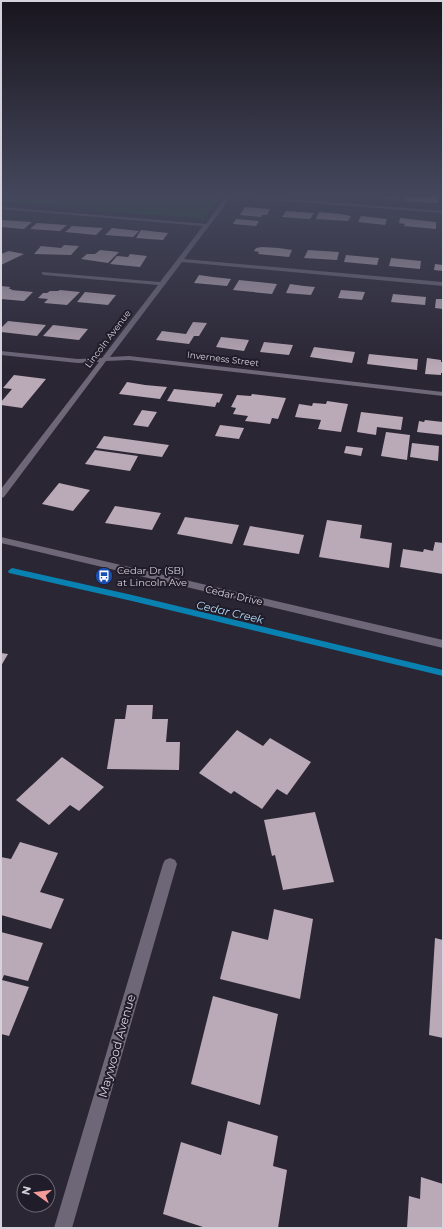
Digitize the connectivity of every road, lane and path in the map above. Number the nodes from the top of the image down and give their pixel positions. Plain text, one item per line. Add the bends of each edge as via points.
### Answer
1 (184, 254) edge
2 (180, 260) junction
3 (44, 273) dead end
4 (161, 284) junction
5 (443, 284) edge
6 (1, 353) edge
7 (103, 360) junction
8 (443, 394) edge
9 (1, 495) edge
10 (1, 540) edge
11 (443, 644) edge
12 (170, 864) dead end
13 (63, 1228) edge

1 - 2 street, Lincoln Avenue
2 - 4 street, Lincoln Avenue
2 - 5 street
3 - 4 street
4 - 7 street, Lincoln Avenue
6 - 7 street, Inverness Street via 78,361
7 - 8 street, Inverness Street via 129,358
7 - 9 street, Lincoln Avenue
10 - 11 street, Cedar Drive
12 - 13 street, Maywood Avenue

